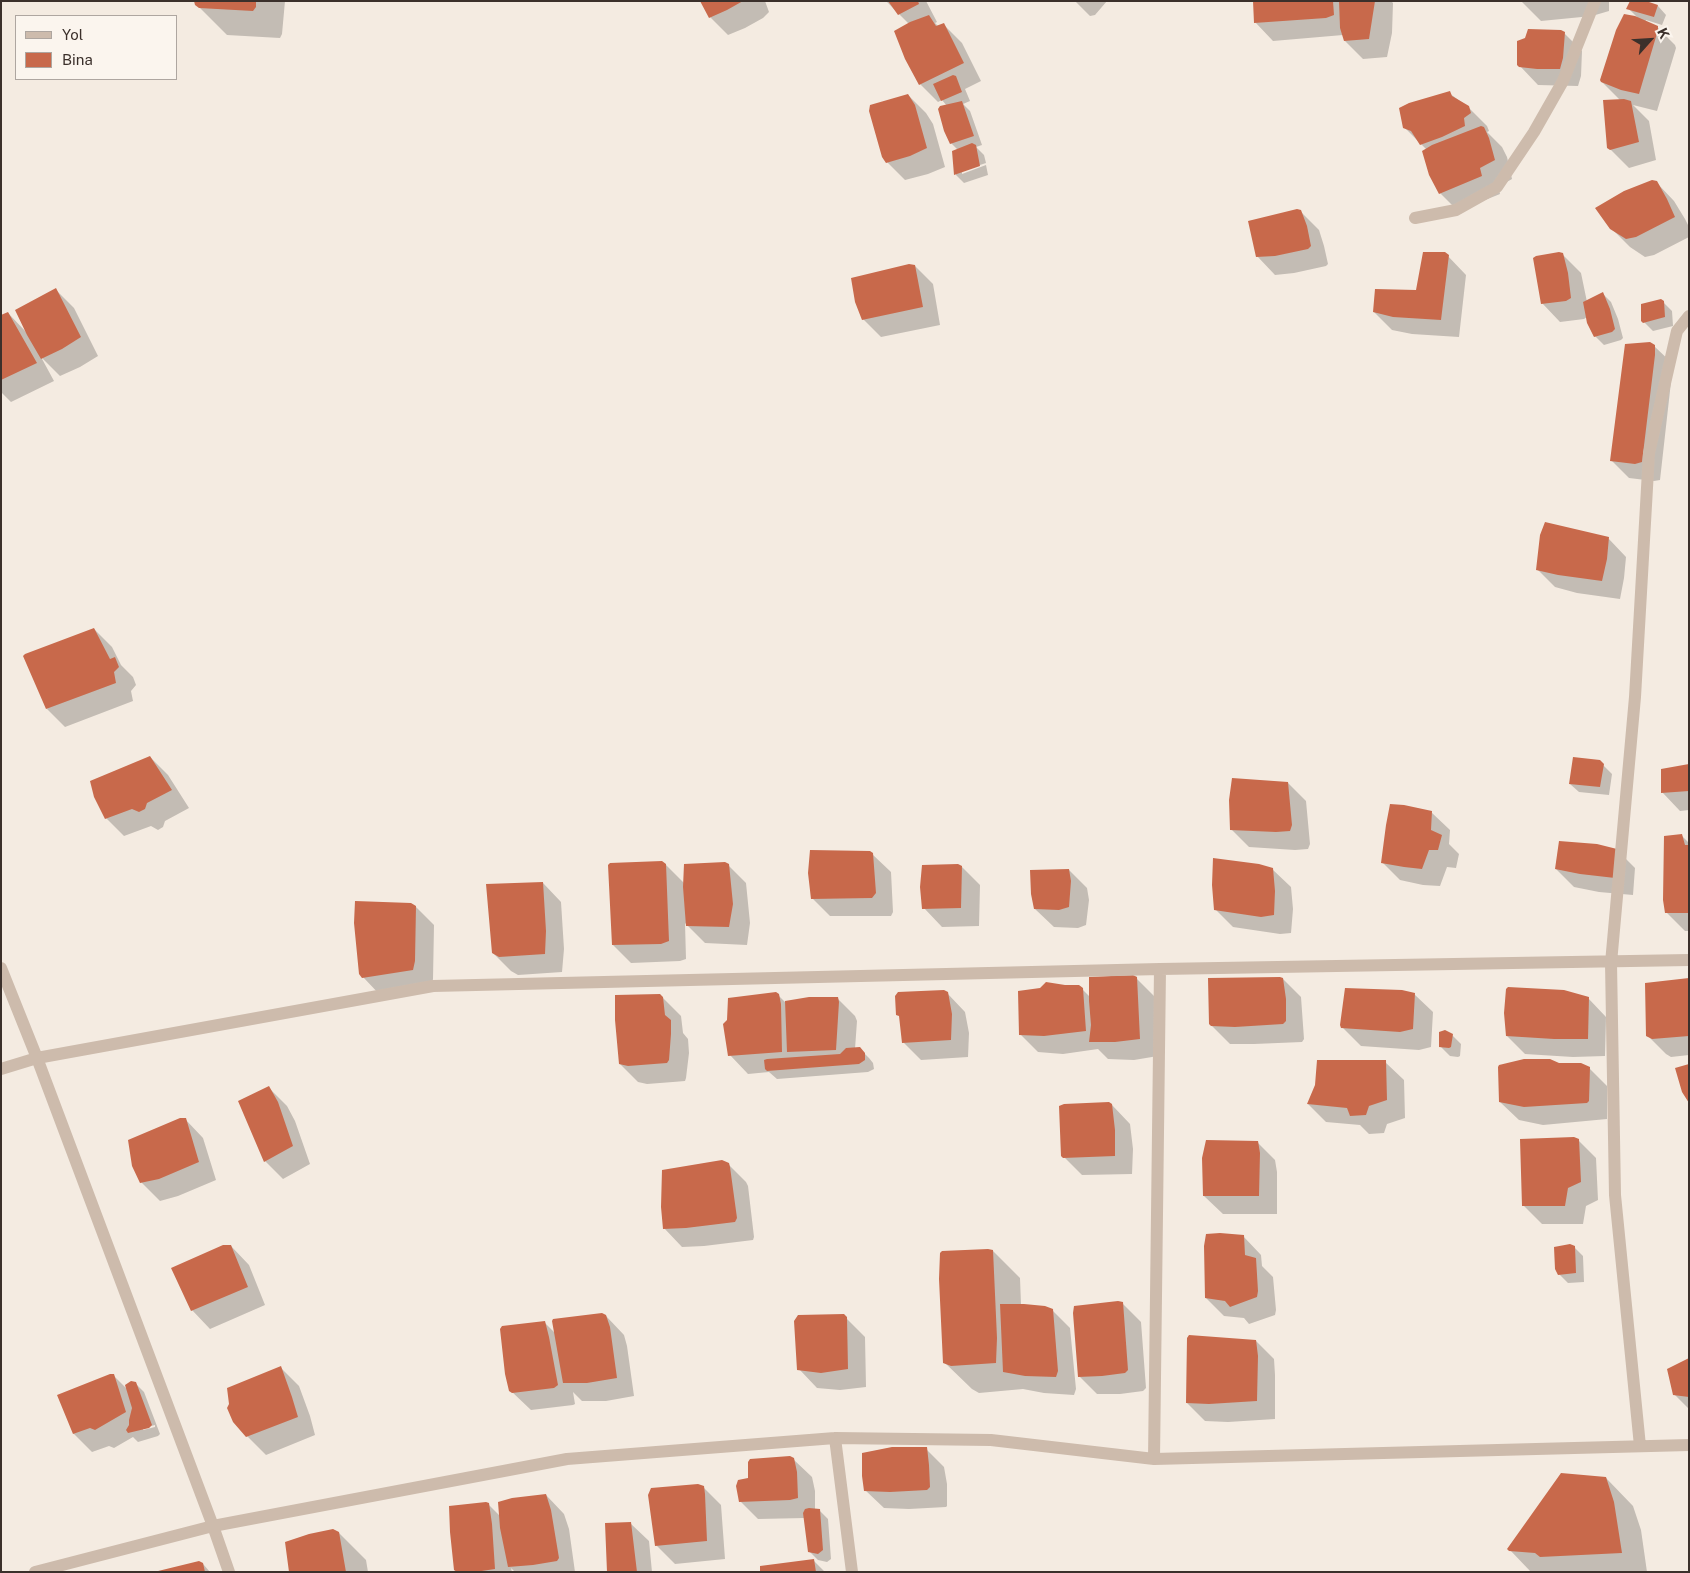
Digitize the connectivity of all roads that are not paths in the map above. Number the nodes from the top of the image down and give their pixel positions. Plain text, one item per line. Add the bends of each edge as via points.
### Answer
1 (1595, 1) edge
2 (1415, 218) dead end
3 (1689, 316) edge
4 (1689, 960) edge
5 (1611, 963) junction
6 (1, 968) edge
7 (1160, 969) junction
8 (37, 1058) junction
9 (1, 1069) edge
10 (834, 1438) junction
11 (1689, 1445) edge
12 (1640, 1446) junction
13 (1154, 1459) junction
14 (213, 1526) junction
15 (36, 1572) edge
16 (228, 1572) edge
17 (852, 1572) edge

1 - 2 street via 1563,81 1534,132 1497,186 1456,210
3 - 5 street via 1677,331 1649,453 1636,697
4 - 5 street
5 - 7 street
5 - 12 street via 1615,1195
6 - 8 street
7 - 8 street via 432,986
7 - 13 street
8 - 9 street
8 - 14 street
10 - 13 street via 991,1440
10 - 14 street via 567,1459
10 - 17 street
11 - 12 street
12 - 13 street
14 - 15 street
14 - 16 street

